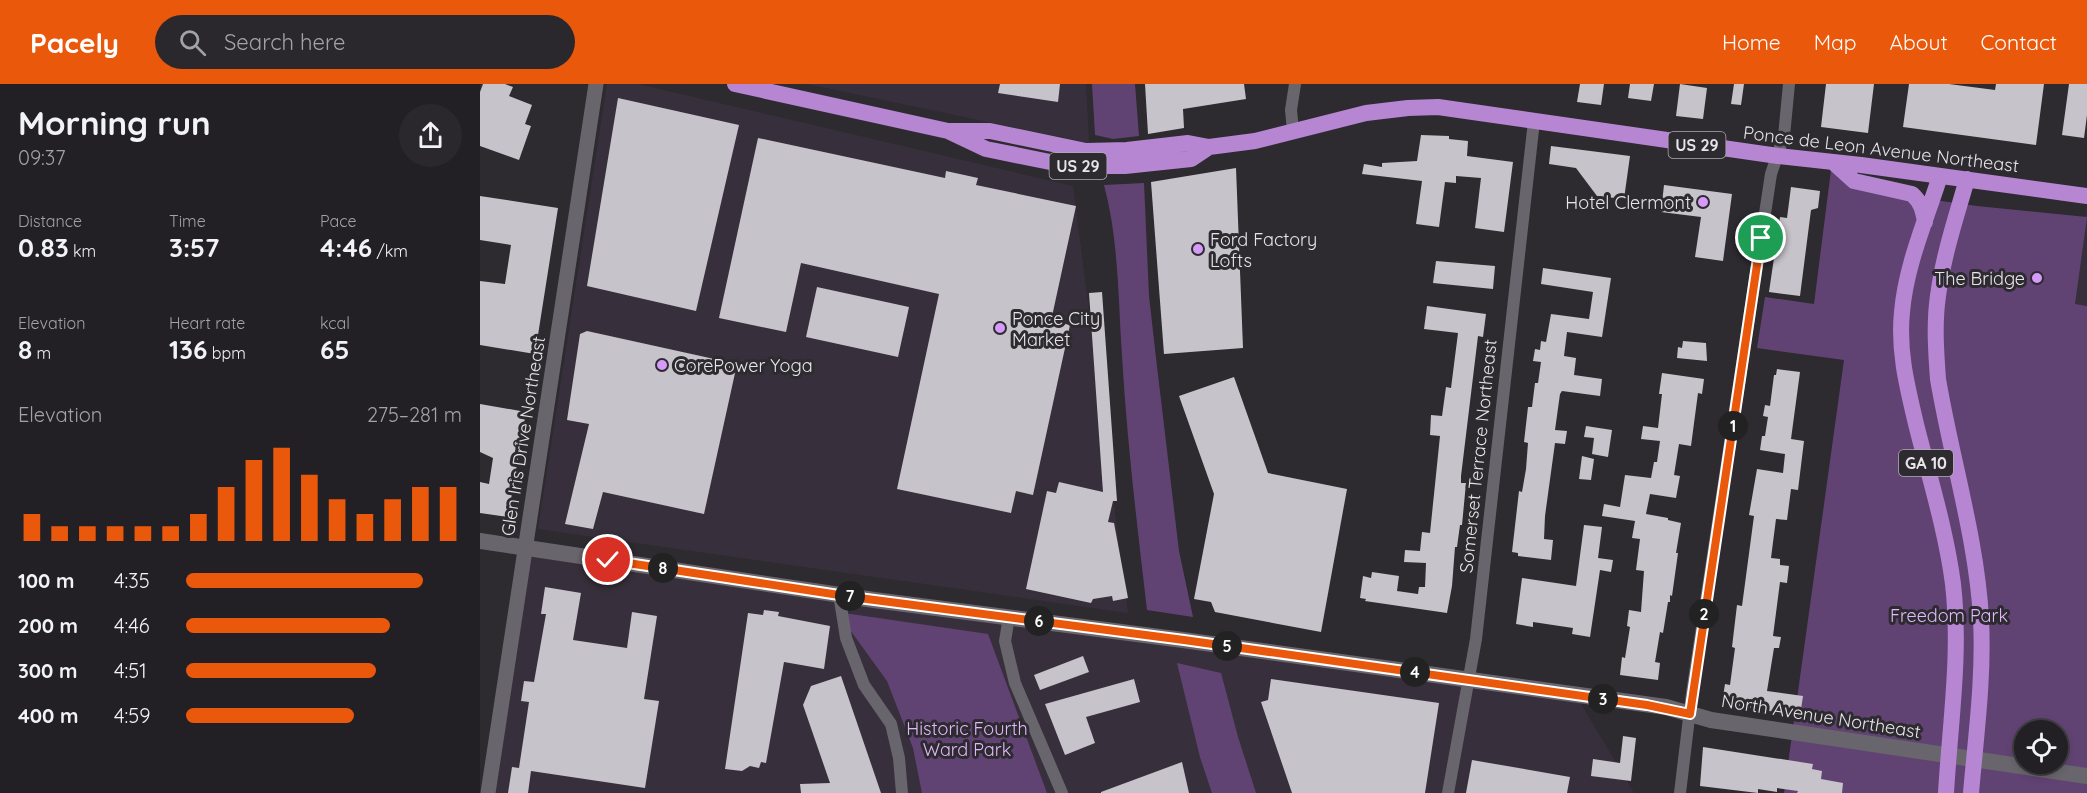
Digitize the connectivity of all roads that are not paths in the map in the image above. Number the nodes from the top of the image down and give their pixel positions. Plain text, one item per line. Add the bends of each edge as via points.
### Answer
1 (596, 84) edge
2 (735, 84) edge
3 (1295, 84) edge
4 (1789, 84) edge
5 (1534, 121) junction
6 (1293, 131) junction
7 (1778, 156) junction
8 (1833, 162) junction
9 (1940, 176) junction
10 (1967, 179) junction
11 (2087, 196) edge
12 (1925, 222) junction
13 (480, 541) edge
14 (525, 548) junction
15 (839, 594) junction
16 (1009, 617) junction
17 (1468, 680) junction
18 (1690, 714) junction
19 (1948, 756) junction
20 (1974, 759) junction
21 (2087, 776) edge
22 (488, 793) edge
23 (902, 793) edge
24 (1062, 793) edge
25 (1448, 793) edge
26 (1680, 793) edge
27 (1946, 793) edge
28 (1971, 793) edge

1 - 14 street, Glen Iris Drive Northeast
2 - 6 highway, Ponce de Leon Avenue Northeast / US 29 via 948,131 990,131 1086,151 1188,143 1209,147
3 - 6 street
4 - 7 street
5 - 6 highway, Ponce de Leon Avenue Northeast / US 29 via 1423,107 1366,113
5 - 7 highway, Ponce de Leon Avenue Northeast / US 29
5 - 17 street, Somerset Terrace Northeast via 1476,639
7 - 8 highway, Ponce de Leon Avenue Northeast / US 29
7 - 18 street via 1768,190
8 - 9 highway, Ponce de Leon Avenue Northeast / US 29
8 - 12 highway via 1854,181 1912,194 1923,209
9 - 10 highway, Ponce de Leon Avenue Northeast / US 29
9 - 12 highway, GA 10
10 - 11 highway, Ponce de Leon Avenue Northeast / US 29
10 - 20 highway, GA 10 via 1937,298 1935,347 1981,617
12 - 19 highway, GA 10 via 1906,286 1901,344 1904,375 1954,589 1956,677
13 - 14 main road, North Avenue Northeast
14 - 15 main road, North Avenue Northeast
14 - 22 street, Glen Iris Drive Northeast
15 - 16 main road, North Avenue Northeast
15 - 23 street via 846,638 864,685 891,724
16 - 17 main road, North Avenue Northeast
16 - 24 street via 1005,641 1015,683
17 - 18 main road, North Avenue Northeast via 1666,707
17 - 25 street, Somerset Terrace Northeast
18 - 19 main road, North Avenue Northeast
18 - 26 street
19 - 20 main road, North Avenue Northeast
19 - 27 highway, GA 10
20 - 21 main road, North Avenue Northeast
20 - 28 highway, GA 10

